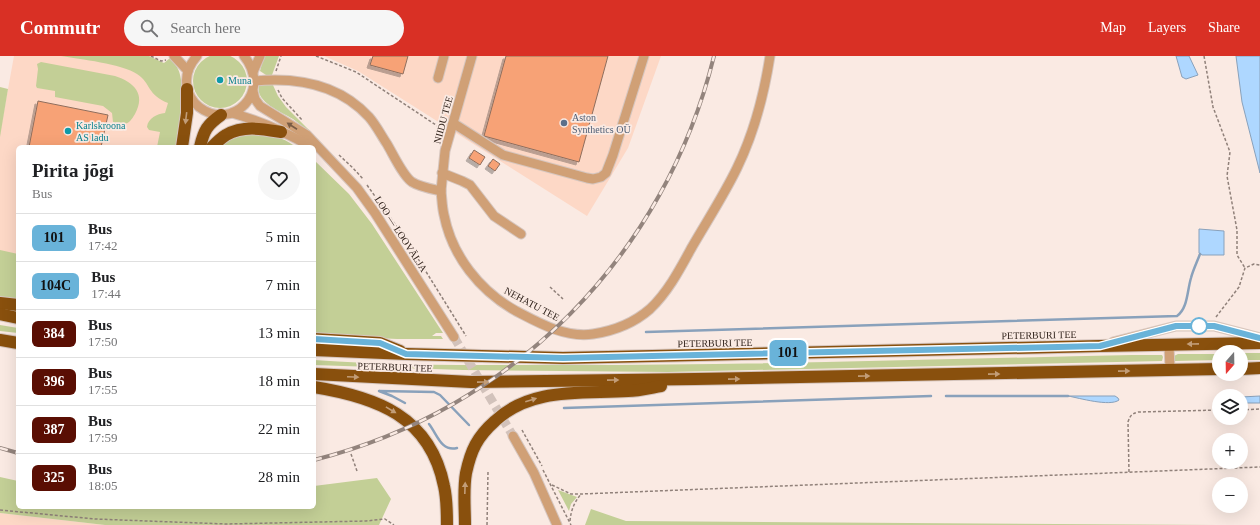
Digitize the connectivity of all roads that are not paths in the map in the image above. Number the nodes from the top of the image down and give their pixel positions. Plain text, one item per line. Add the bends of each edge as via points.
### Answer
1 (197, 56) edge
2 (244, 56) edge
3 (260, 56) edge
4 (444, 56) edge
5 (472, 56) edge
6 (644, 56) edge
7 (770, 56) edge
8 (171, 57) edge
9 (188, 71) junction
10 (254, 76) junction
11 (438, 78) dead end
12 (187, 89) junction
13 (253, 91) junction
14 (226, 114) junction
15 (453, 123) junction
16 (281, 132) junction
17 (182, 145) edge
18 (201, 145) edge
19 (214, 145) edge
20 (308, 145) edge
21 (313, 145) edge
22 (316, 149) edge
23 (442, 173) junction
24 (441, 191) junction
25 (521, 234) dead end
26 (0, 303) edge
27 (16, 305) edge
28 (0, 314) edge
29 (16, 318) edge
30 (454, 337) tunnel mouth
31 (1260, 338) edge
32 (316, 339) edge
33 (0, 340) edge
34 (16, 343) edge
35 (1260, 344) edge
36 (1169, 345) junction
37 (1100, 346) junction
38 (316, 350) edge
39 (406, 354) junction
40 (1260, 368) edge
41 (1212, 369) edge
42 (1248, 369) edge
43 (1170, 370) junction
44 (316, 374) edge
45 (695, 379) junction
46 (316, 387) edge
47 (513, 436) tunnel mouth
48 (447, 525) edge
49 (465, 525) edge
50 (557, 525) edge

1 - 9 street
2 - 10 street
3 - 10 street
4 - 11 street
5 - 15 street, NIIDU TEE
6 - 15 street via 613,155 602,177 587,178 503,155
7 - 24 street, NEHATU TEE via 760,106 736,170 663,295 649,310 620,328 592,335 563,332 531,319 494,296 480,284 458,255 444,216
8 - 9 street
9 - 12 street
10 - 13 street
10 - 24 street via 308,82 344,96 369,117 412,182
12 - 14 street, LOO — LOOVÄLJA via 196,105 212,114
12 -> 17 highway via 187,113
13 - 14 street via 241,108
21 -> 13 street, LOO — LOOVÄLJA via 307,135 260,106
14 - 16 street, LOO — LOOVÄLJA via 254,120
14 - 18 highway via 208,126
15 - 23 street, NIIDU TEE
16 - 19 highway via 259,128 241,129 226,135
16 - 20 street, LOO — LOOVÄLJA
22 - 30 street, LOO — LOOVÄLJA via 357,188
23 - 24 street, NIIDU TEE
23 - 25 street via 470,185 494,216
26 - 27 highway
28 - 29 highway
31 - 37 street via 1214,326 1176,326
32 - 39 highway via 380,343
33 - 34 highway
35 -> 36 highway, PETERBURI TEE
36 - 37 highway, PETERBURI TEE
36 - 43 street
37 - 39 highway, PETERBURI TEE via 563,358
38 - 39 highway, PETERBURI TEE
40 - 42 highway
41 - 43 highway, PETERBURI TEE
45 -> 43 highway, PETERBURI TEE
44 -> 45 highway, PETERBURI TEE via 471,382
49 -> 45 highway via 466,474 472,452 483,432 505,412 529,400 560,394 629,391
46 -> 48 highway via 341,391 371,400 389,408 415,429 427,443 442,474
47 - 50 street via 534,473

